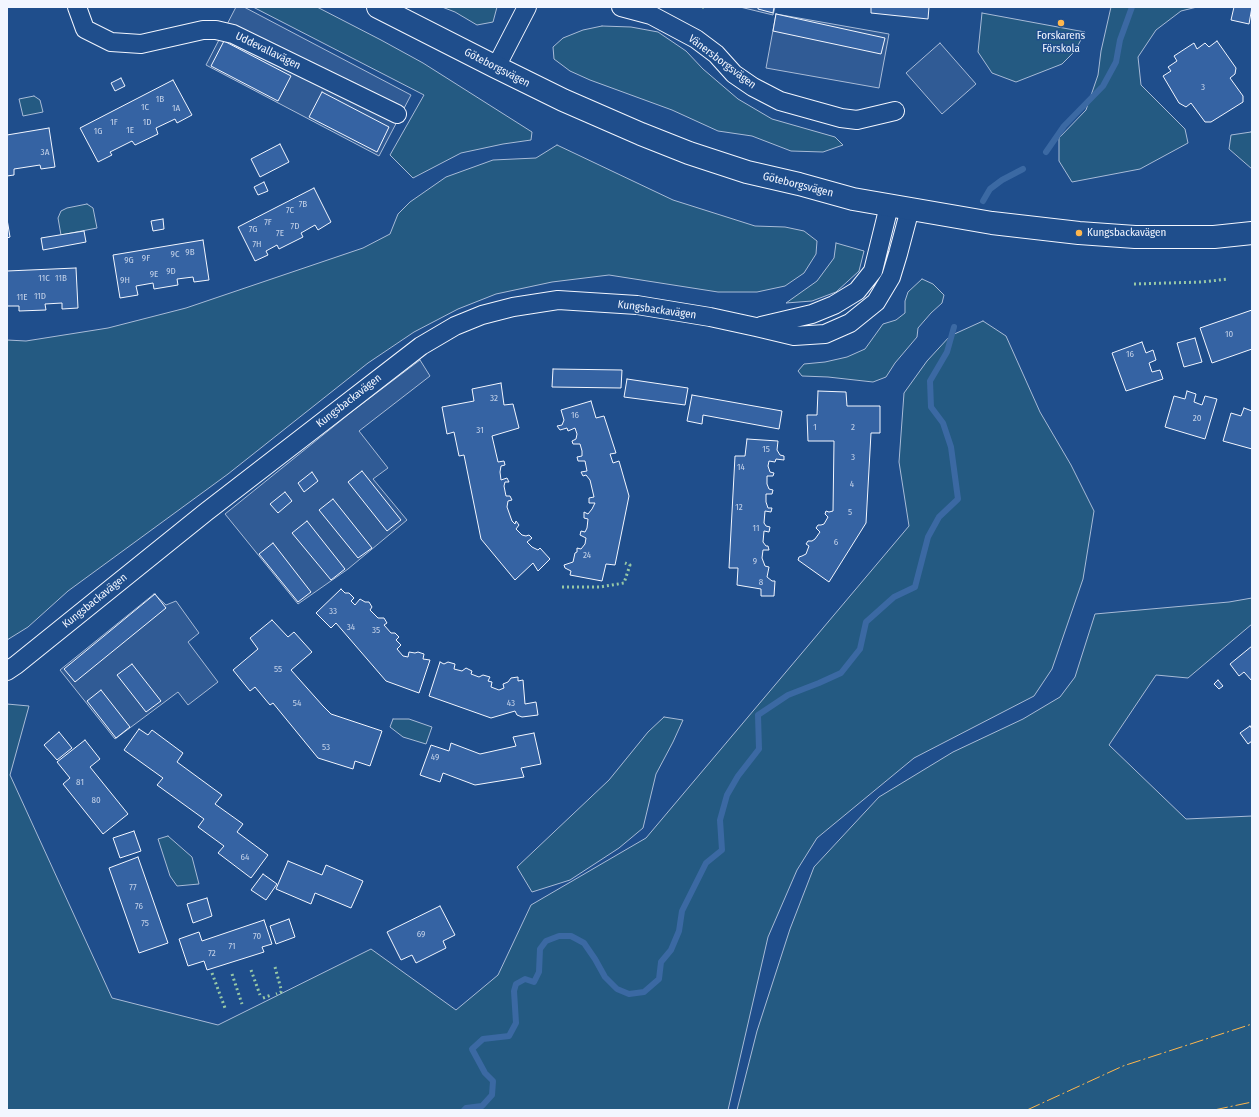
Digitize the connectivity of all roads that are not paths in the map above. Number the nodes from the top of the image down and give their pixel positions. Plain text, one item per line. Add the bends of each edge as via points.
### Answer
1 (77, 7) edge
2 (378, 7) edge
3 (527, 7) edge
4 (621, 7) edge
5 (496, 67) junction
6 (895, 111) dead end
7 (397, 114) dead end
8 (899, 207) junction
9 (1252, 233) edge
10 (7, 671) edge

1 - 7 street, Uddevallavägen via 86,29 111,42 141,44 203,30 233,34
2 - 5 street, Göteborgsvägen
3 - 5 street
4 - 6 street, Vänersborgsvägen via 651,15 696,39 716,54 734,74 780,101 840,118 857,120
5 - 8 street, Göteborgsvägen via 563,100 689,152 747,172 853,199
8 - 9 street, Göteborgsvägen via 992,222 1119,236 1214,237
8 - 10 street, Kungsbackavägen via 898,254 891,277 876,302 850,323 825,334 794,336 710,317 637,306 558,300 513,307 482,315 455,326 421,346 364,389

